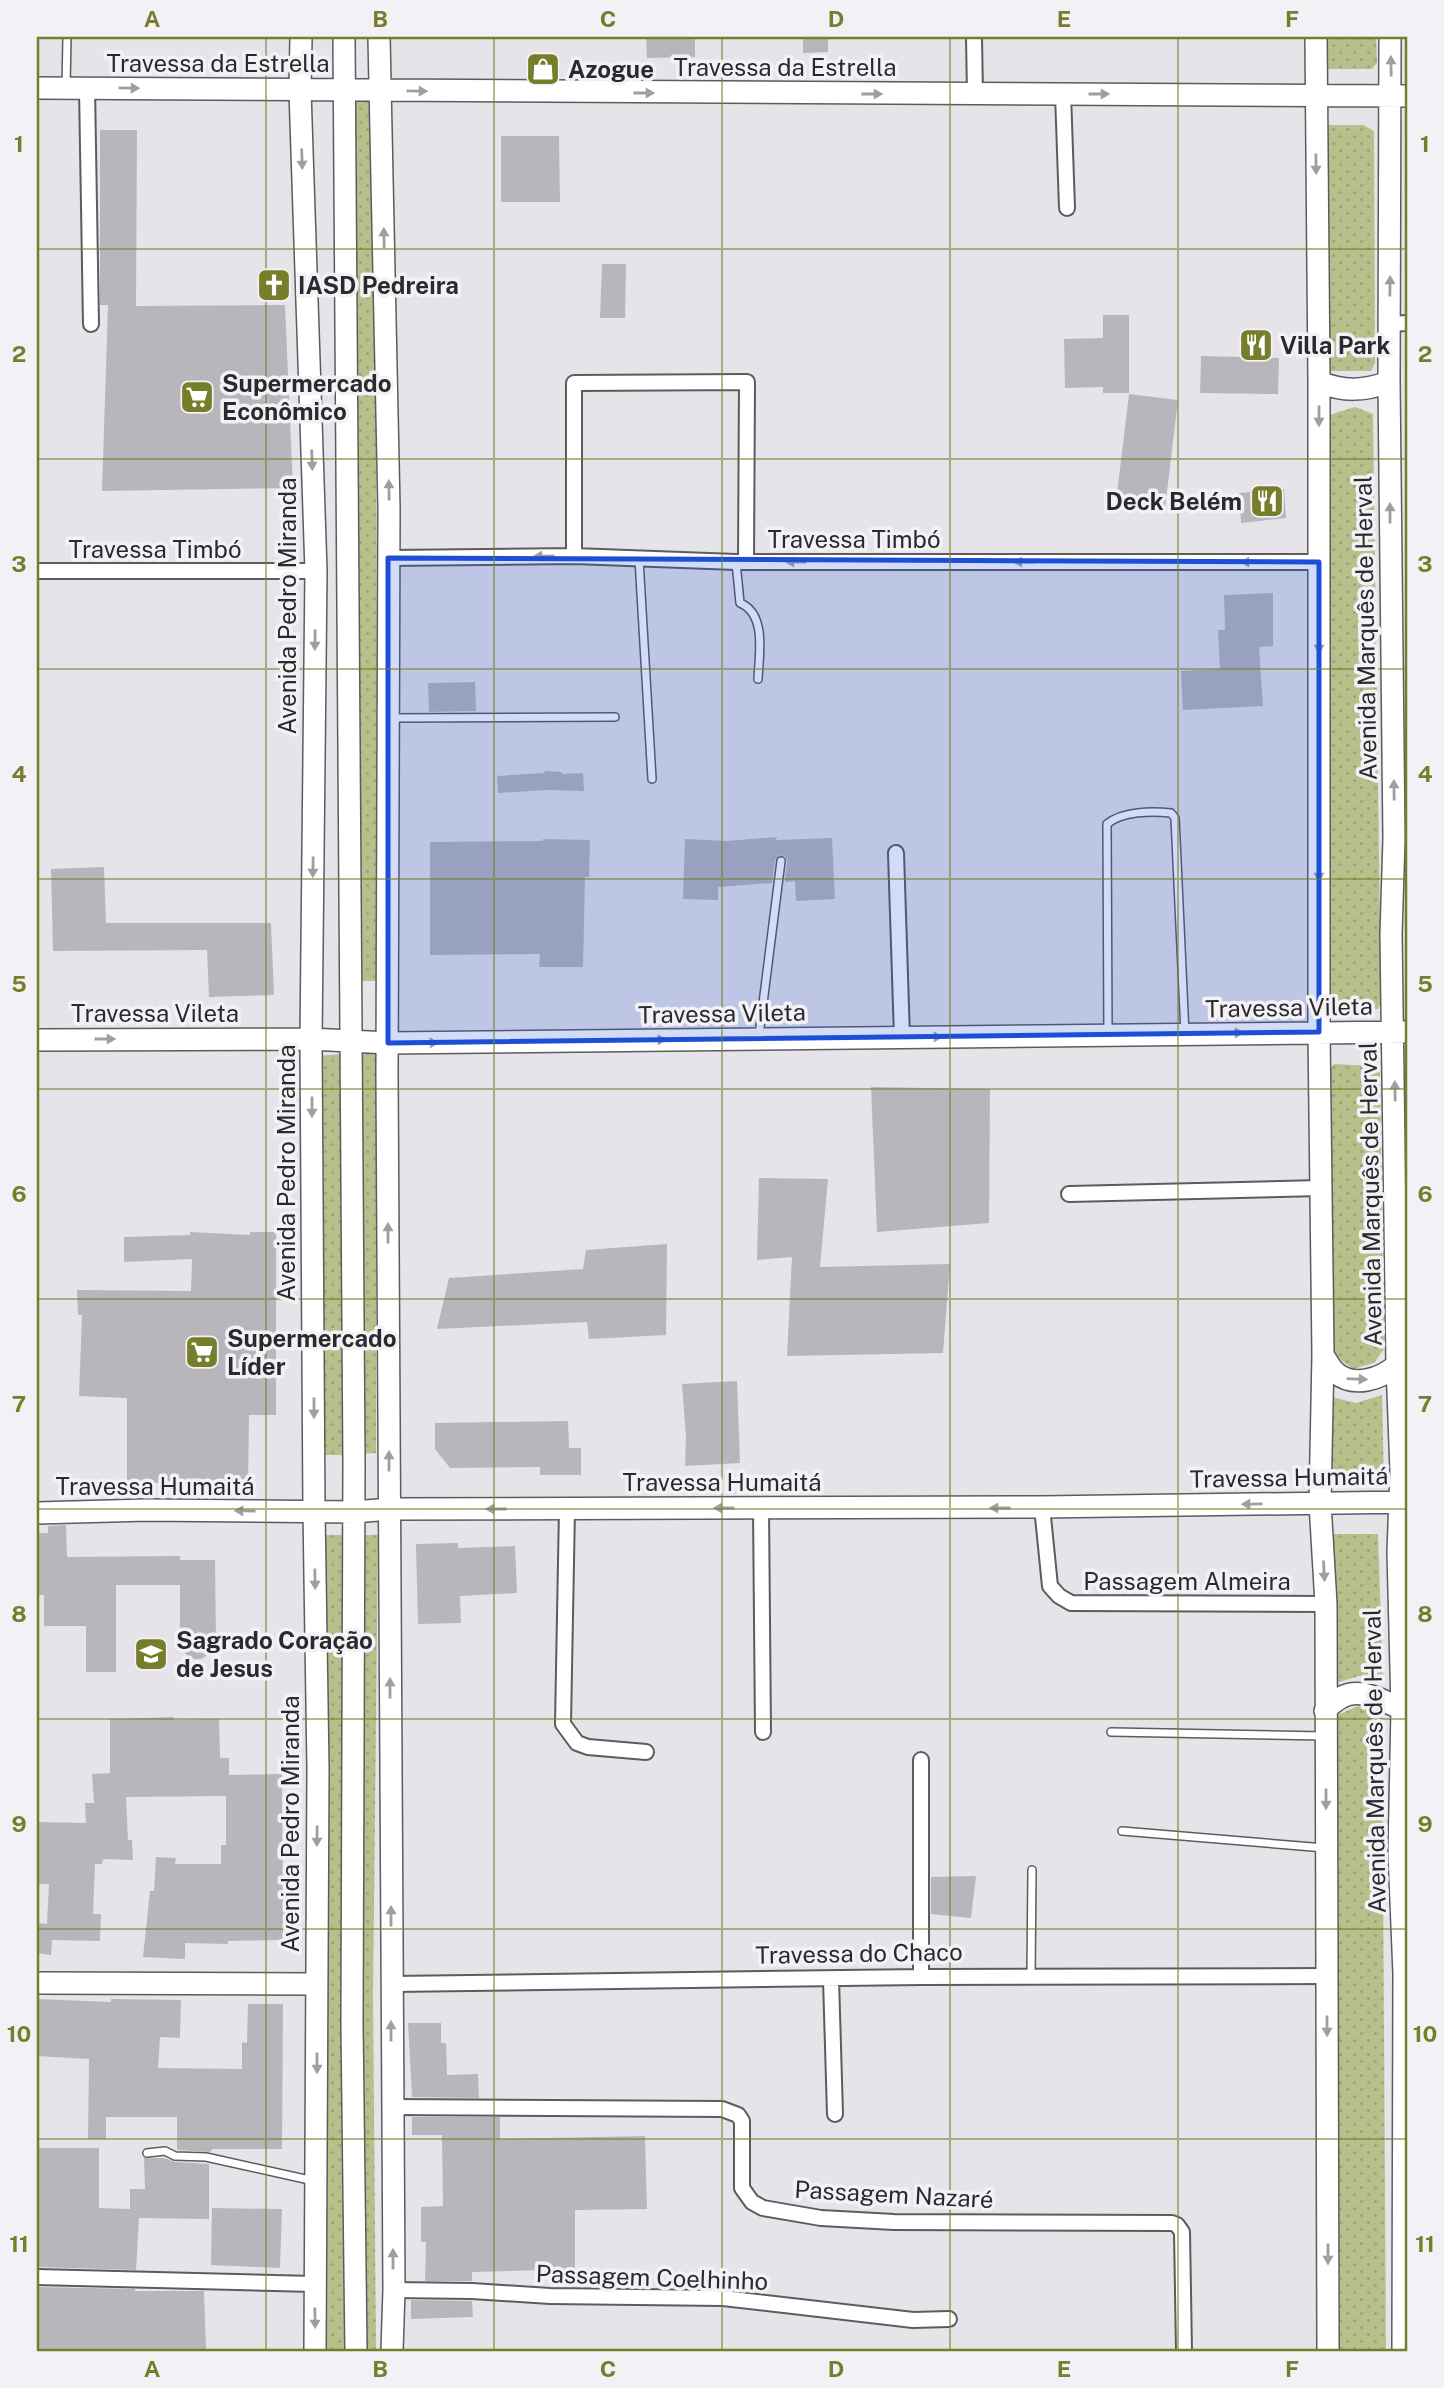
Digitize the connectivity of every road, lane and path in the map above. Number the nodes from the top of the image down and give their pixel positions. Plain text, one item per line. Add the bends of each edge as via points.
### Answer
1 (67, 37) edge
2 (301, 37) edge
3 (344, 37) edge
4 (379, 37) edge
5 (974, 37) edge
6 (1316, 37) edge
7 (1390, 37) edge
8 (37, 88) edge
9 (76, 88) junction
10 (344, 90) junction
11 (381, 90) junction
12 (300, 91) junction
13 (975, 94) junction
14 (1063, 94) junction
15 (1316, 95) junction
16 (1399, 96) edge
17 (1067, 208) dead end
18 (91, 324) dead end
19 (1398, 324) edge
20 (1319, 382) junction
21 (1389, 382) junction
22 (574, 556) junction
23 (388, 558) junction
24 (639, 559) junction
25 (741, 562) junction
26 (1319, 562) junction
27 (1399, 566) edge
28 (37, 571) edge
29 (316, 571) junction
30 (758, 679) dead end
31 (615, 717) dead end
32 (388, 718) junction
33 (652, 779) dead end
34 (1401, 839) edge
35 (897, 853) dead end
36 (781, 862) dead end
37 (1319, 1032) junction
38 (1401, 1032) edge
39 (1185, 1034) junction
40 (1108, 1035) junction
41 (902, 1037) junction
42 (311, 1039) junction
43 (758, 1039) junction
44 (37, 1040) edge
45 (351, 1040) junction
46 (388, 1043) junction
47 (1320, 1188) junction
48 (1069, 1194) dead end
49 (1323, 1355) junction
50 (1398, 1365) junction
51 (1404, 1502) edge
52 (1320, 1503) junction
53 (1042, 1507) junction
54 (567, 1508) junction
55 (761, 1508) junction
56 (390, 1509) junction
57 (314, 1511) junction
58 (354, 1512) junction
59 (37, 1513) edge
60 (1326, 1604) junction
61 (1402, 1709) junction
62 (1325, 1711) junction
63 (763, 1732) dead end
64 (1111, 1732) dead end
65 (1326, 1736) junction
66 (646, 1752) dead end
67 (921, 1760) dead end
68 (1404, 1775) edge
69 (1122, 1830) dead end
70 (1326, 1848) junction
71 (1032, 1870) dead end
72 (1406, 1974) edge
73 (1326, 1976) junction
74 (1031, 1977) junction
75 (921, 1978) junction
76 (831, 1979) junction
77 (37, 1983) edge
78 (316, 1984) junction
79 (392, 1984) junction
80 (392, 2107) junction
81 (835, 2114) dead end
82 (147, 2153) dead end
83 (316, 2181) junction
84 (37, 2277) edge
85 (314, 2284) junction
86 (394, 2290) junction
87 (949, 2319) dead end
88 (315, 2351) edge
89 (356, 2351) edge
90 (392, 2351) edge
91 (1184, 2351) edge
92 (1328, 2351) edge
93 (1403, 2351) edge

1 - 9 lane
2 - 12 main road, Avenida Pedro Miranda
3 - 10 main road
4 - 11 main road
5 - 13 street
6 - 15 main road, Avenida Marquês de Herval
16 -> 7 main road, Avenida Marquês de Herval
8 - 9 main road, Travessa da Estrella
9 -> 12 main road, Travessa da Estrella
9 - 18 street
10 - 11 main road, Travessa da Estrella
10 - 12 main road, Travessa da Estrella
10 - 45 main road
11 -> 13 main road, Travessa da Estrella
23 -> 11 main road
12 -> 29 main road, Avenida Pedro Miranda
13 - 14 main road, Travessa da Estrella
14 -> 15 main road, Travessa da Estrella
14 - 17 street
15 - 16 main road, Travessa da Estrella
15 -> 20 main road, Avenida Marquês de Herval
19 -> 16 main road, Avenida Marquês de Herval
19 - 21 main road, Avenida Marquês de Herval
20 - 21 main road via 1351,390
20 -> 26 main road, Avenida Marquês de Herval
27 -> 21 main road, Avenida Marquês de Herval
22 -> 23 street, Travessa Timbó
22 - 24 street, Travessa Timbó
22 - 25 street via 574,383 747,382
23 - 32 main road
24 - 25 street, Travessa Timbó
24 - 33 lane
26 -> 25 street, Travessa Timbó
25 - 30 lane via 740,603 757,619 759,628
26 -> 37 main road, Avenida Marquês de Herval
34 -> 27 main road, Avenida Marquês de Herval
28 - 29 street, Travessa Timbó
29 -> 42 main road, Avenida Pedro Miranda
31 - 32 lane
32 - 46 main road
34 - 38 main road, Avenida Marquês de Herval via 1391,934
35 - 41 street
36 - 43 lane
37 - 38 main road, Travessa Vileta
39 -> 37 main road, Travessa Vileta
37 - 47 main road, Avenida Marquês de Herval
50 -> 38 main road, Avenida Marquês de Herval
39 - 40 main road, Travessa Vileta
39 - 40 lane via 1175,818 1163,812 1123,815 1107,824
41 -> 40 main road, Travessa Vileta
41 - 43 main road, Travessa Vileta
44 -> 42 main road, Travessa Vileta
42 - 45 main road, Travessa Vileta
42 -> 57 main road, Avenida Pedro Miranda
46 -> 43 main road, Travessa Vileta
45 - 46 main road, Travessa Vileta
45 - 58 main road
56 -> 46 main road
47 - 48 street
47 - 49 main road, Avenida Marquês de Herval
49 -> 50 main road via 1334,1371 1354,1380 1373,1379
49 - 52 main road, Avenida Marquês de Herval
50 - 51 main road, Avenida Marquês de Herval
51 - 52 main road, Travessa Humaitá
51 - 61 main road, Avenida Marquês de Herval via 1398,1552
52 -> 53 main road, Travessa Humaitá
52 -> 60 main road, Avenida Marquês de Herval
53 -> 55 main road, Travessa Humaitá
53 - 60 street, Passagem Almeira via 1049,1586 1071,1603
55 -> 54 main road, Travessa Humaitá
54 -> 56 main road, Travessa Humaitá
54 - 66 street via 563,1724 577,1743 588,1747
55 - 63 street
56 - 58 main road, Travessa Humaitá
79 -> 56 main road
57 - 58 main road, Travessa Humaitá
57 -> 59 main road, Travessa Humaitá
57 -> 78 main road, Avenida Pedro Miranda
58 - 89 main road
60 - 62 main road, Avenida Marquês de Herval
61 - 62 main road via 1359,1693 1340,1697
61 - 68 main road, Avenida Marquês de Herval
62 - 65 main road, Avenida Marquês de Herval
64 - 65 lane
65 -> 70 main road, Avenida Marquês de Herval
67 - 75 street
68 - 72 main road, Avenida Marquês de Herval via 1399,1853
69 - 70 lane
70 - 73 main road, Avenida Marquês de Herval
71 - 74 lane
72 - 93 main road, Avenida Marquês de Herval
73 - 74 street, Travessa do Chaco
73 -> 92 main road, Avenida Marquês de Herval
74 - 75 street, Travessa do Chaco
75 - 76 street, Travessa do Chaco
76 - 79 street, Travessa do Chaco
76 - 81 street
77 - 78 main road
78 -> 83 main road, Avenida Pedro Miranda
80 -> 79 main road
86 -> 80 main road
80 - 91 street, Passagem Nazaré via 722,2109 738,2115 742,2122 742,2188 752,2202 821,2218 1172,2223 1182,2232
82 - 83 lane via 206,2157
83 - 85 main road, Avenida Pedro Miranda
84 - 85 street
85 -> 88 main road, Avenida Pedro Miranda
86 - 87 street, Passagem Coelhinho via 723,2298 913,2320
86 - 90 main road

